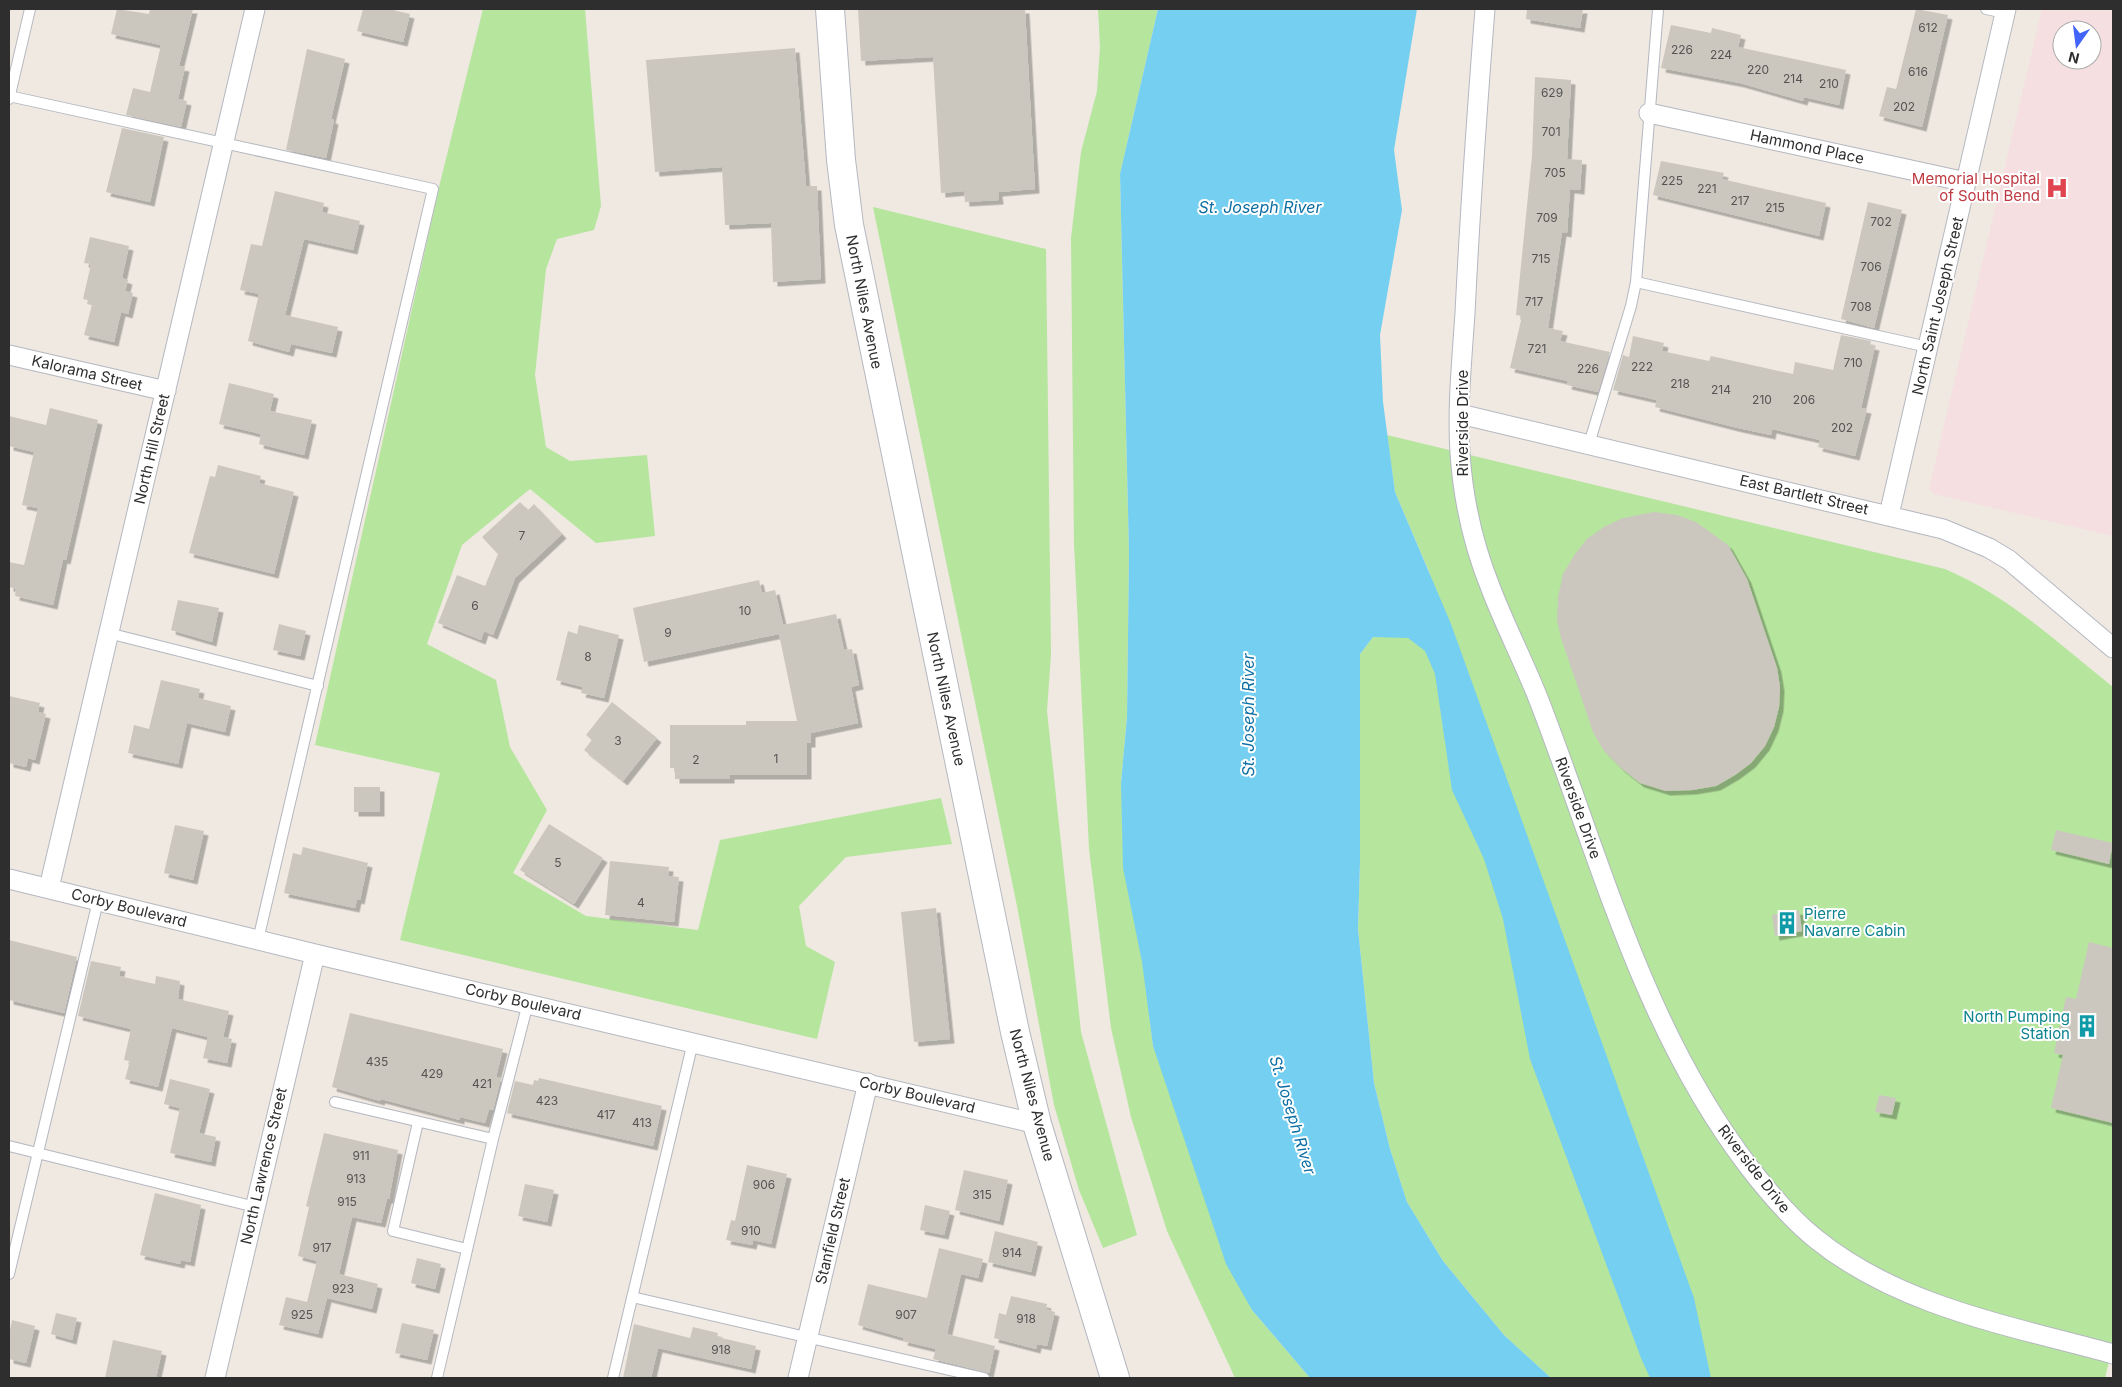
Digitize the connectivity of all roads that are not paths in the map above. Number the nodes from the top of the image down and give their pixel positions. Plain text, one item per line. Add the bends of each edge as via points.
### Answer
1 (30, 9) edge
2 (255, 9) edge
3 (830, 9) edge
4 (1485, 9) edge
5 (1658, 9) edge
6 (1986, 9) edge
7 (2005, 11) edge
8 (9, 97) edge
9 (1649, 112) junction
10 (223, 144) junction
11 (1966, 182) junction
12 (1636, 282) junction
13 (1928, 347) junction
14 (9, 355) edge
15 (166, 392) junction
16 (1460, 414) junction
17 (1589, 444) junction
18 (1890, 515) junction
19 (108, 633) junction
20 (2113, 648) edge
21 (318, 686) junction
22 (9, 879) edge
23 (49, 888) junction
24 (98, 901) junction
25 (258, 940) junction
26 (315, 954) junction
27 (528, 1003) junction
28 (693, 1042) junction
29 (868, 1083) junction
30 (334, 1102) dead end
31 (418, 1122) junction
32 (1037, 1124) junction
33 (492, 1139) junction
34 (9, 1146) edge
35 (38, 1152) junction
36 (255, 1207) junction
37 (467, 1249) junction
38 (9, 1274) edge
39 (632, 1297) junction
40 (807, 1336) junction
41 (2113, 1354) edge
42 (215, 1378) edge
43 (437, 1378) edge
44 (613, 1378) edge
45 (798, 1378) edge
46 (982, 1378) edge
47 (1116, 1378) edge

1 - 8 lane
2 - 10 street, North Hill Street
3 - 32 street, North Niles Avenue via 849,224 1015,1032
4 - 16 street, Riverside Drive via 1469,224
5 - 9 lane
6 - 7 lane
7 - 11 street, North Saint Joseph Street
8 - 10 lane
9 - 11 street, Hammond Place
9 - 12 lane
10 - 15 street, North Hill Street
10 - 21 lane via 433,189
11 - 13 street, North Saint Joseph Street
12 - 13 lane
12 - 17 lane
13 - 18 street, North Saint Joseph Street
14 - 15 street, Kalorama Street
15 - 19 street, North Hill Street
16 - 17 street, East Bartlett Street
16 - 41 street, Riverside Drive via 1465,498 1490,586 1539,700 1629,949 1681,1061 1710,1114 1779,1205 1816,1239 1858,1269 1903,1292 1962,1312
17 - 18 street, East Bartlett Street
18 - 20 street, East Bartlett Street via 1943,530 2002,556
19 - 21 lane
19 - 23 street, North Hill Street
21 - 25 lane
22 - 23 street, Corby Boulevard
23 - 24 street, Corby Boulevard
24 - 25 street, Corby Boulevard
24 - 35 lane
25 - 26 street, Corby Boulevard
26 - 27 street, Corby Boulevard
26 - 36 street, North Lawrence Street
27 - 28 street, Corby Boulevard
27 - 33 lane
28 - 29 street, Corby Boulevard
28 - 39 lane
29 - 32 street, Corby Boulevard
29 - 40 street, Stanfield Street
30 - 31 lane
31 - 33 lane
31 - 37 lane via 393,1231
32 - 47 street, North Niles Avenue
33 - 37 lane
34 - 35 lane
35 - 36 lane
35 - 38 lane
36 - 42 street, North Lawrence Street
37 - 43 lane
39 - 40 lane
39 - 44 lane
40 - 45 street, Stanfield Street
40 - 46 lane

